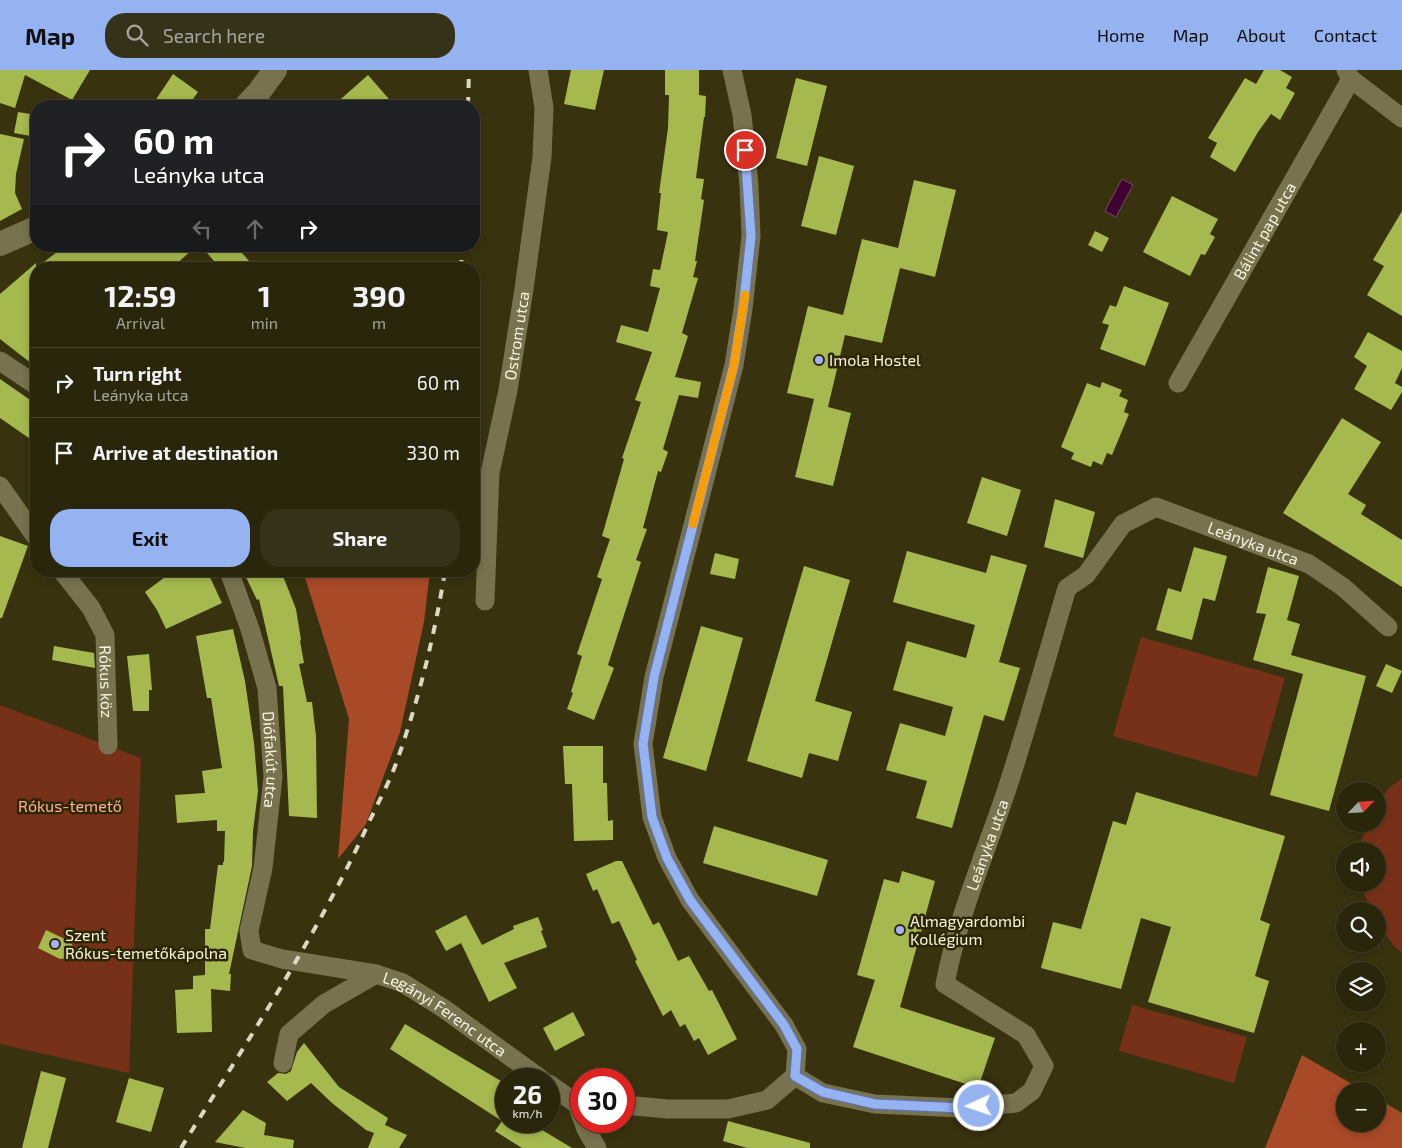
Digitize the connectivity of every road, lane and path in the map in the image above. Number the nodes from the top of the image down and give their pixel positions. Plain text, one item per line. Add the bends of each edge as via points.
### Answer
1 (275, 70) edge
2 (538, 70) edge
3 (732, 70) edge
4 (1348, 74) edge
5 (252, 100) edge
6 (1402, 118) edge
7 (30, 231) edge
8 (30, 232) edge
9 (0, 244) edge
10 (0, 255) edge
11 (0, 361) edge
12 (30, 381) edge
13 (1178, 383) dead end
14 (0, 486) edge
15 (30, 528) edge
16 (67, 577) edge
17 (230, 577) edge
18 (485, 601) dead end
19 (1388, 627) dead end
20 (108, 745) dead end
21 (282, 959) joint
22 (376, 974) junction
23 (283, 1063) dead end
24 (526, 1068) edge
25 (795, 1076) junction
26 (560, 1094) edge
27 (570, 1102) edge
28 (635, 1107) edge
29 (588, 1133) edge
30 (597, 1148) edge

1 - 5 street
2 - 18 street, Ostrom utca via 544,108 542,157 508,390 490,473
3 - 25 street via 742,115 749,185 751,236 743,309 734,365 654,677 643,744 652,817 667,858 690,900 784,1025 797,1049
4 - 6 street
4 - 13 street, Bálint pap utca
7 - 9 street
8 - 10 street
11 - 12 street
14 - 15 street
16 - 20 street, Rókus köz via 91,608 104,635
17 - 21 street, Diófakút utca via 267,688 272,777 263,868 249,931 252,950
19 - 25 street, Leányka utca via 1343,587 1309,564 1156,507 1123,524 1086,575 1067,588 1005,793 965,905 945,984 1026,1035 1044,1066 1032,1092 1016,1103 961,1108 875,1104 823,1092
21 - 22 street, Legányi Ferenc utca
22 - 23 street via 324,1004 289,1034
22 - 24 street, Legányi Ferenc utca via 403,983 443,1008
25 - 28 street via 767,1100 728,1109
26 - 27 street
29 - 30 street

